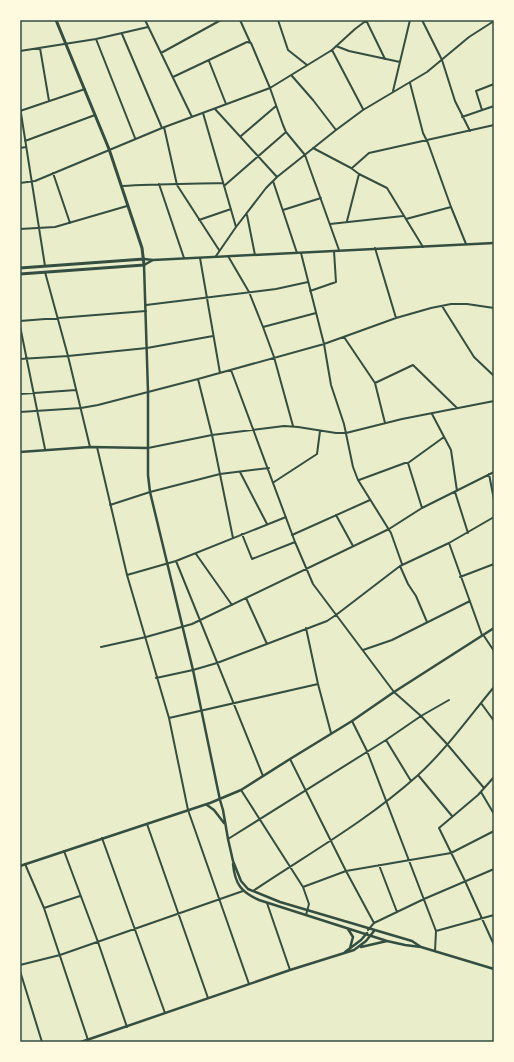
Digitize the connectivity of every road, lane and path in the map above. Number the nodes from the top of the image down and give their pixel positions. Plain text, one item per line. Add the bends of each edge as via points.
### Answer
1 (56, 20) edge
2 (145, 20) edge
3 (221, 20) edge
4 (240, 20) edge
5 (278, 20) edge
6 (366, 20) edge
7 (410, 20) edge
8 (422, 20) edge
9 (494, 20) edge
10 (148, 27) junction
11 (122, 34) junction
12 (96, 39) junction
13 (250, 42) junction
14 (66, 44) junction
15 (336, 46) junction
16 (40, 48) junction
17 (332, 50) junction
18 (20, 51) edge
19 (161, 53) junction
20 (385, 59) junction
21 (208, 60) junction
22 (442, 60) junction
23 (400, 62) junction
24 (307, 65) junction
25 (292, 76) junction
26 (173, 77) junction
27 (410, 82) junction
28 (494, 84) edge
29 (270, 88) junction
30 (85, 89) junction
31 (393, 91) junction
32 (49, 101) junction
33 (226, 104) junction
34 (276, 106) junction
35 (494, 106) edge
36 (20, 107) edge
37 (216, 108) junction
38 (363, 110) junction
39 (482, 110) junction
40 (20, 111) edge
41 (203, 113) junction
42 (96, 115) junction
43 (192, 117) junction
44 (462, 117) junction
45 (493, 126) edge
46 (163, 127) junction
47 (494, 129) edge
48 (336, 130) junction
49 (470, 131) junction
50 (286, 132) junction
51 (241, 137) junction
52 (135, 138) junction
53 (426, 140) junction
54 (25, 141) junction
55 (26, 147) junction
56 (20, 148) edge
57 (313, 148) junction
58 (109, 149) junction
59 (305, 155) junction
60 (259, 156) junction
61 (351, 168) junction
62 (53, 173) junction
63 (359, 174) junction
64 (277, 177) junction
65 (32, 181) junction
66 (272, 181) junction
67 (20, 183) edge
68 (223, 183) junction
69 (159, 184) junction
70 (177, 185) junction
71 (122, 186) junction
72 (224, 186) junction
73 (321, 198) junction
74 (128, 205) junction
75 (451, 207) junction
76 (231, 209) junction
77 (282, 210) junction
78 (246, 215) junction
79 (403, 216) junction
80 (405, 219) junction
81 (199, 220) junction
82 (347, 221) junction
83 (70, 223) junction
84 (330, 224) junction
85 (236, 227) junction
86 (38, 228) junction
87 (20, 229) edge
88 (494, 243) edge
89 (466, 244) junction
90 (422, 247) junction
91 (375, 248) junction
92 (219, 250) junction
93 (334, 250) junction
94 (338, 250) junction
95 (297, 253) junction
96 (301, 253) junction
97 (255, 255) junction
98 (216, 256) junction
99 (228, 256) junction
100 (199, 257) junction
101 (184, 258) junction
102 (144, 259) junction
103 (153, 260) junction
104 (144, 265) junction
105 (45, 266) junction
106 (20, 268) edge
107 (45, 272) junction
108 (20, 274) edge
109 (308, 282) junction
110 (310, 291) junction
111 (249, 292) junction
112 (206, 297) junction
113 (146, 306) junction
114 (442, 306) junction
115 (494, 308) edge
116 (146, 312) junction
117 (316, 313) junction
118 (396, 318) junction
119 (57, 319) junction
120 (20, 320) edge
121 (20, 326) edge
122 (263, 327) junction
123 (213, 336) junction
124 (343, 336) junction
125 (324, 344) junction
126 (147, 348) junction
127 (68, 356) junction
128 (274, 357) junction
129 (26, 358) junction
130 (20, 359) edge
131 (231, 370) junction
132 (220, 373) junction
133 (494, 376) edge
134 (198, 379) junction
135 (375, 383) junction
136 (76, 390) junction
137 (148, 392) junction
138 (33, 393) junction
139 (20, 394) edge
140 (494, 401) edge
141 (81, 408) junction
142 (457, 408) junction
143 (37, 411) junction
144 (20, 412) edge
145 (432, 413) junction
146 (385, 423) junction
147 (292, 426) junction
148 (254, 429) junction
149 (320, 431) junction
150 (346, 433) junction
151 (212, 435) junction
152 (444, 437) junction
153 (90, 447) junction
154 (97, 447) junction
155 (148, 448) junction
156 (45, 449) junction
157 (20, 452) edge
158 (408, 463) junction
159 (269, 468) junction
160 (239, 472) junction
161 (494, 472) edge
162 (220, 474) junction
163 (488, 474) junction
164 (358, 480) junction
165 (274, 482) junction
166 (150, 492) junction
167 (456, 492) junction
168 (370, 500) junction
169 (494, 500) edge
170 (110, 505) junction
171 (422, 508) junction
172 (336, 515) junction
173 (286, 517) junction
174 (494, 517) edge
175 (267, 524) junction
176 (389, 529) junction
177 (468, 533) junction
178 (242, 534) junction
179 (292, 535) junction
180 (233, 538) junction
181 (295, 542) junction
182 (449, 543) junction
183 (353, 546) junction
184 (195, 553) junction
185 (176, 561) junction
186 (167, 564) junction
187 (494, 564) edge
188 (401, 565) junction
189 (307, 570) junction
190 (127, 575) junction
191 (460, 577) junction
192 (246, 598) junction
193 (470, 601) junction
194 (232, 605) junction
195 (336, 615) junction
196 (200, 620) junction
197 (427, 622) junction
198 (183, 628) junction
199 (306, 628) junction
200 (494, 628) edge
201 (483, 636) junction
202 (146, 637) junction
203 (267, 644) junction
204 (101, 647) dead end
205 (363, 650) junction
206 (494, 651) edge
207 (217, 663) junction
208 (193, 670) junction
209 (156, 678) junction
210 (318, 684) junction
211 (494, 687) edge
212 (394, 692) junction
213 (449, 700) dead end
214 (481, 703) junction
215 (234, 704) junction
216 (201, 710) junction
217 (421, 716) junction
218 (169, 718) junction
219 (352, 721) junction
220 (494, 721) edge
221 (331, 733) junction
222 (386, 740) junction
223 (447, 744) junction
224 (367, 751) junction
225 (290, 759) junction
226 (418, 775) junction
227 (263, 776) junction
228 (494, 777) edge
229 (411, 781) junction
230 (484, 788) junction
231 (241, 790) junction
232 (306, 790) junction
233 (481, 792) junction
234 (220, 800) junction
235 (387, 802) junction
236 (207, 804) junction
237 (188, 810) junction
238 (494, 814) edge
239 (452, 816) junction
240 (260, 819) junction
241 (147, 824) junction
242 (225, 824) junction
243 (494, 831) edge
244 (102, 838) junction
245 (228, 839) junction
246 (330, 840) junction
247 (64, 851) junction
248 (451, 853) junction
249 (233, 861) junction
250 (409, 861) junction
251 (25, 864) junction
252 (379, 865) junction
253 (20, 866) edge
254 (290, 866) junction
255 (494, 869) edge
256 (346, 871) junction
257 (465, 881) junction
258 (303, 887) junction
259 (243, 891) junction
260 (252, 891) junction
261 (80, 896) junction
262 (424, 899) junction
263 (219, 900) junction
264 (267, 903) junction
265 (44, 908) junction
266 (307, 911) junction
267 (397, 912) junction
268 (179, 914) junction
269 (306, 915) junction
270 (494, 915) edge
271 (482, 919) junction
272 (374, 923) junction
273 (348, 928) junction
274 (135, 929) junction
275 (368, 930) junction
276 (374, 931) junction
277 (436, 931) junction
278 (366, 934) junction
279 (371, 935) junction
280 (387, 940) junction
281 (98, 942) junction
282 (494, 945) edge
283 (422, 947) junction
284 (358, 948) junction
285 (350, 949) junction
286 (436, 952) junction
287 (343, 953) junction
288 (60, 956) junction
289 (20, 965) edge
290 (290, 970) junction
291 (494, 970) edge
292 (20, 971) edge
293 (249, 984) junction
294 (208, 998) junction
295 (165, 1013) junction
296 (127, 1026) junction
297 (88, 1040) junction
298 (42, 1042) edge
299 (81, 1042) edge

1 - 14 main road
2 - 10 street
3 - 19 street
4 - 13 street
5 - 24 street via 288,50
6 - 15 street
6 - 20 street
7 - 23 street
8 - 22 street
9 - 22 street
10 - 11 street
10 - 19 street
11 - 12 street
11 - 46 street
12 - 14 street
12 - 52 street
13 - 21 street
13 - 29 street
14 - 16 street
14 - 30 main road
15 - 17 street
15 - 20 street
16 - 18 street
16 - 32 street
17 - 24 street
17 - 38 street
19 - 26 street
20 - 23 street
21 - 26 street
21 - 33 street
22 - 27 street
22 - 44 street
23 - 31 street
24 - 25 street
25 - 29 street
25 - 48 street
26 - 43 street
27 - 31 street
27 - 53 street
28 - 39 street via 476,91
29 - 33 street
29 - 34 street
30 - 32 street
30 - 42 main road
31 - 38 street
32 - 40 street
33 - 37 street
34 - 50 street
34 - 51 street
35 - 39 street
36 - 40 street
37 - 41 street
37 - 51 street
38 - 48 street
39 - 44 street
40 - 54 street
41 - 43 street
41 - 68 street
42 - 54 street
42 - 58 main road
43 - 46 street
44 - 49 street
45 - 47 street
45 - 49 street
46 - 52 street
46 - 70 street
48 - 57 street
49 - 53 street
50 - 59 street
50 - 60 street
51 - 60 street
52 - 58 street
53 - 61 street via 369,153
53 - 75 street
54 - 55 street
55 - 56 street
55 - 65 street
57 - 59 street
57 - 61 street
58 - 62 street
58 - 71 main road
59 - 64 street
59 - 73 street
60 - 64 street
60 - 72 street
61 - 63 street
62 - 65 street
62 - 83 street
63 - 79 street via 387,188
63 - 82 street
64 - 66 street
65 - 67 street
65 - 86 street
66 - 77 street
66 - 78 street
68 - 70 street
68 - 72 street
69 - 70 street
69 - 71 street
69 - 101 street
70 - 81 street
71 - 74 main road
72 - 76 street
73 - 77 street
73 - 84 street
74 - 83 street
74 - 102 main road
75 - 80 street
75 - 89 street
76 - 81 street
76 - 85 street
77 - 95 street
78 - 85 street
78 - 97 street
79 - 80 street
79 - 82 street
80 - 90 street
81 - 92 street
82 - 84 street
83 - 86 street
84 - 94 street
85 - 92 street
86 - 87 street
86 - 105 street
88 - 89 street
89 - 90 street
90 - 91 street
91 - 94 street
91 - 118 street
92 - 98 street
93 - 94 street
93 - 96 street
93 - 110 street via 336,282
95 - 96 street
95 - 97 street
96 - 109 street
97 - 99 street
98 - 99 street
98 - 100 street
99 - 111 street
100 - 101 street
100 - 112 street
101 - 103 street
102 - 103 street
102 - 104 main road
102 - 105 main road
103 - 104 street
104 - 107 main road
104 - 113 street
105 - 106 main road
107 - 108 main road
107 - 119 street
109 - 110 street
109 - 111 street
110 - 117 street
111 - 112 street
111 - 122 street
112 - 113 street
112 - 123 street
113 - 116 street
114 - 115 street via 467,304
114 - 118 street
114 - 133 street via 474,357
116 - 119 street
116 - 126 street
117 - 122 street
117 - 125 street
118 - 124 street
119 - 120 street
119 - 127 street
121 - 129 street
122 - 128 street
123 - 126 street
123 - 132 street
124 - 125 street
124 - 135 street
125 - 128 street
125 - 150 street via 330,385
126 - 127 street
126 - 137 street
127 - 129 street
127 - 136 street
128 - 131 street
128 - 147 street
129 - 130 street
129 - 138 street
131 - 132 street
131 - 148 street
132 - 134 street
134 - 137 street
134 - 151 street
135 - 142 street via 413,365
135 - 146 street
136 - 138 street
136 - 141 street
137 - 141 street
137 - 155 street
138 - 139 street
138 - 143 street
140 - 142 street
141 - 143 street
141 - 153 street
142 - 145 street
143 - 144 street
143 - 156 street
145 - 146 street
145 - 152 street
146 - 150 street
147 - 148 street
147 - 149 street
148 - 151 street
148 - 159 street
149 - 150 street
149 - 165 street via 317,454
150 - 164 street
151 - 155 street
151 - 162 street
152 - 158 street
152 - 167 street via 451,450
153 - 154 street
153 - 156 street
154 - 155 street
154 - 170 street
155 - 166 street
156 - 157 street
158 - 164 street
158 - 171 street
159 - 160 street
159 - 165 street
160 - 162 street
160 - 175 street
161 - 163 street
162 - 166 street
162 - 180 street
163 - 167 street
163 - 169 street
164 - 168 street
165 - 173 street
166 - 170 street
166 - 186 street
167 - 171 street
167 - 177 street
168 - 172 street
168 - 176 street
170 - 190 street
171 - 176 street
172 - 179 street
172 - 183 street
173 - 175 street
173 - 179 street
174 - 177 street
175 - 178 street
176 - 183 street
176 - 188 street
177 - 182 street
178 - 180 street
178 - 181 street via 252,559
179 - 181 street
180 - 184 street
181 - 189 street
182 - 188 street
182 - 191 street
183 - 189 street
184 - 185 street
184 - 194 street
185 - 186 street
185 - 196 street
186 - 190 street
186 - 198 street
187 - 191 street
188 - 195 street
188 - 197 street
189 - 192 street
189 - 195 street via 313,584
190 - 202 street
191 - 193 street
192 - 194 street
192 - 203 street
193 - 197 street
193 - 201 street
194 - 196 street
195 - 199 street
195 - 205 street
196 - 198 street
196 - 207 street
197 - 205 street via 392,640
198 - 202 street
198 - 208 street
199 - 203 street
199 - 210 street
200 - 201 street
201 - 206 street
201 - 212 street
202 - 204 street
202 - 209 street
203 - 207 street
205 - 212 street
207 - 208 street
207 - 215 street
208 - 209 street
208 - 216 street
209 - 218 street
210 - 215 street
210 - 221 street
211 - 214 street
212 - 217 street
212 - 219 street
213 - 217 street
214 - 220 street
214 - 223 street
215 - 216 street
215 - 227 street
216 - 218 street
216 - 234 street
217 - 222 street
217 - 223 street
218 - 237 street
219 - 221 street
219 - 224 street
221 - 225 street
222 - 224 street
222 - 229 street
223 - 226 street
223 - 230 street
224 - 232 street
224 - 235 street
225 - 227 street
225 - 232 street
226 - 229 street
226 - 239 street
227 - 231 street
228 - 230 street
229 - 235 street
230 - 233 street
231 - 234 street
231 - 240 street
232 - 240 street
232 - 246 street
233 - 238 street
233 - 239 street
234 - 236 street
234 - 242 street
235 - 246 street
235 - 250 street
236 - 237 street
236 - 242 street
237 - 241 street
237 - 263 street
239 - 248 street via 439,828
240 - 245 street
240 - 254 street
241 - 244 street
241 - 268 street
242 - 245 street
243 - 248 street
244 - 247 street
244 - 274 street
245 - 249 street
246 - 254 street
246 - 256 street
247 - 251 street
247 - 261 street
248 - 250 street
248 - 257 street
249 - 259 street via 236,878
249 - 260 street via 244,884
250 - 252 street
250 - 262 street
251 - 253 street
251 - 265 street
252 - 256 street
252 - 267 street
254 - 258 street
254 - 260 street
255 - 257 street
256 - 258 street
256 - 272 street
257 - 262 street
257 - 271 street
258 - 266 street via 309,904
259 - 263 street
259 - 264 street
260 - 266 street
261 - 265 street
261 - 281 street
262 - 267 street
262 - 277 street
263 - 268 street
263 - 293 street
264 - 269 street
264 - 290 street
265 - 288 street
266 - 269 street
266 - 275 street
267 - 272 street
268 - 274 street
268 - 294 street
269 - 273 street
270 - 271 street
271 - 277 street
271 - 282 street
272 - 275 street
273 - 278 street
273 - 285 street via 353,937
274 - 281 street
274 - 295 street
275 - 276 street
275 - 278 street
276 - 279 street
276 - 283 street via 412,941
277 - 286 street
278 - 279 street
278 - 285 street
279 - 280 street
279 - 284 street
280 - 283 street
280 - 284 street
281 - 288 street
281 - 296 street
283 - 286 street
284 - 287 street
285 - 287 street
286 - 291 street
287 - 290 street
288 - 289 street
288 - 297 street
290 - 293 street
292 - 298 street
293 - 294 street
294 - 295 street
295 - 296 street
296 - 297 street
297 - 299 street

